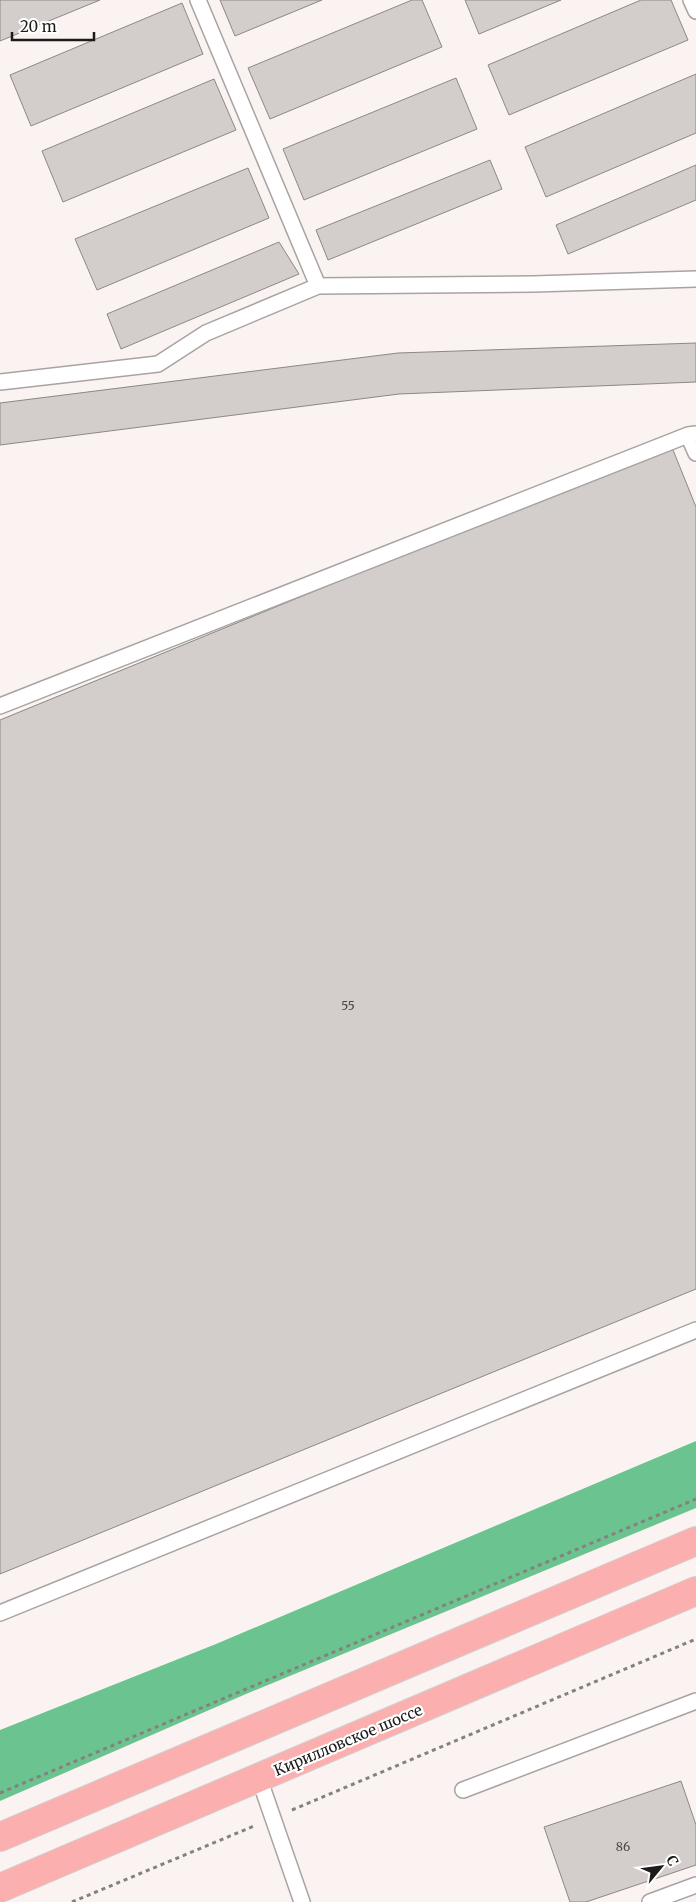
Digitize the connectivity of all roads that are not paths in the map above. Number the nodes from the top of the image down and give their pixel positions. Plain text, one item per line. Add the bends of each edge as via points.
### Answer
1 (198, 0) edge
2 (691, 0) edge
3 (696, 11) edge
4 (696, 279) edge
5 (318, 286) junction
6 (0, 382) edge
7 (692, 434) edge
8 (696, 453) edge
9 (0, 706) edge
10 (696, 1330) edge
11 (696, 1541) edge
12 (696, 1590) edge
13 (0, 1613) edge
14 (696, 1701) edge
15 (260, 1778) junction
16 (463, 1790) dead end
17 (0, 1837) edge
18 (696, 1885) edge
19 (0, 1888) edge
20 (302, 1902) edge
21 (650, 1902) edge

1 - 5 lane
2 - 3 lane
4 - 5 lane
5 - 6 lane via 206,333 158,364
7 - 8 lane
7 - 9 lane
10 - 13 lane
11 - 17 main road
12 - 15 main road, Кирилловское шоссе
14 - 16 lane
15 - 19 main road, Кирилловское шоссе
15 - 20 lane
18 - 21 lane

